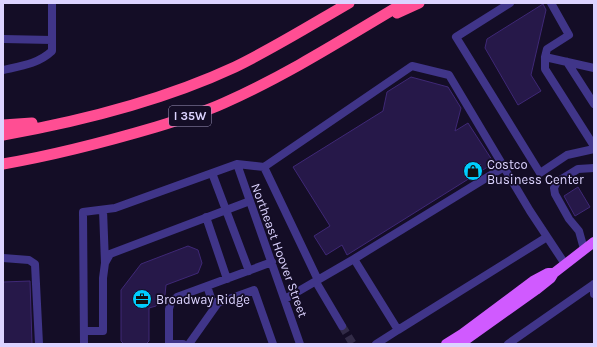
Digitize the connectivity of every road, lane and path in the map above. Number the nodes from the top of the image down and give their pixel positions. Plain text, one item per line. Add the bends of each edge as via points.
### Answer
1 (52, 3) edge
2 (338, 3) edge
3 (349, 3) edge
4 (404, 3) edge
5 (419, 3) edge
6 (510, 3) edge
7 (551, 3) edge
8 (362, 28) junction
9 (3, 39) edge
10 (52, 40) junction
11 (258, 55) junction
12 (546, 57) junction
13 (568, 62) junction
14 (594, 68) edge
15 (3, 70) edge
16 (594, 104) edge
17 (78, 119) junction
18 (3, 125) edge
19 (3, 135) edge
20 (594, 146) edge
21 (594, 150) edge
22 (3, 164) edge
23 (237, 164) junction
24 (264, 167) junction
25 (504, 167) junction
26 (594, 168) edge
27 (212, 173) junction
28 (250, 201) junction
29 (103, 210) junction
30 (226, 210) junction
31 (206, 217) junction
32 (547, 237) junction
33 (594, 242) edge
34 (584, 249) junction
35 (3, 258) edge
36 (354, 259) junction
37 (272, 262) junction
38 (105, 263) junction
39 (565, 264) junction
40 (248, 271) junction
41 (554, 273) junction
42 (227, 279) junction
43 (317, 281) junction
44 (594, 284) edge
45 (207, 286) junction
46 (594, 294) edge
47 (285, 299) junction
48 (218, 303) junction
49 (342, 326) tunnel mouth
50 (398, 330) junction
51 (84, 331) junction
52 (39, 344) edge
53 (84, 344) edge
54 (169, 344) edge
55 (183, 344) edge
56 (189, 344) edge
57 (273, 344) edge
58 (300, 344) edge
59 (376, 344) edge
60 (446, 344) edge
61 (460, 344) edge
62 (508, 344) edge

1 - 10 street
2 - 11 highway
3 - 11 highway, I 35W
4 - 8 highway, I 35W
5 - 8 highway
6 - 21 street via 456,37 540,173 567,155
7 - 12 street via 569,35 547,49
8 - 22 highway, I 35W via 266,84 222,104 96,144
9 - 10 street
10 - 15 street via 52,51 45,58
11 - 17 highway, I 35W via 169,94
12 - 13 street
12 - 20 street via 546,69
13 - 14 street
13 - 16 street
17 - 18 highway
17 - 19 highway, I 35W
23 - 24 street
23 - 27 street
23 - 28 street, Northeast Hoover Street
24 - 25 street via 412,66 449,74
24 - 43 street
25 - 32 street
25 - 36 street
26 - 34 street via 578,169 557,182 554,188 569,219 579,231
27 - 29 street
27 - 30 street
28 - 30 street
28 - 37 street, Northeast Hoover Street
29 - 38 street
29 - 51 street via 83,212
30 - 31 street
30 - 40 street
31 - 38 street via 110,254
31 - 42 street
32 - 39 street
32 - 50 street
33 - 34 main road
34 - 39 main road
35 - 52 street via 29,260 35,264
36 - 43 street
36 - 50 street
37 - 40 street
37 - 47 street, Northeast Hoover Street
38 - 51 street via 103,331
39 - 41 main road
40 - 42 street
41 - 60 main road via 548,273 533,281
41 - 61 main road via 536,290
42 - 45 street
43 - 47 street
43 - 49 street
44 - 46 street
44 - 62 street
45 - 48 street via 212,301
45 - 54 street via 177,297 171,302
47 - 58 street, Northeast Hoover Street
48 - 56 street
48 - 57 street via 254,290
50 - 59 street
51 - 53 street
54 - 55 street

